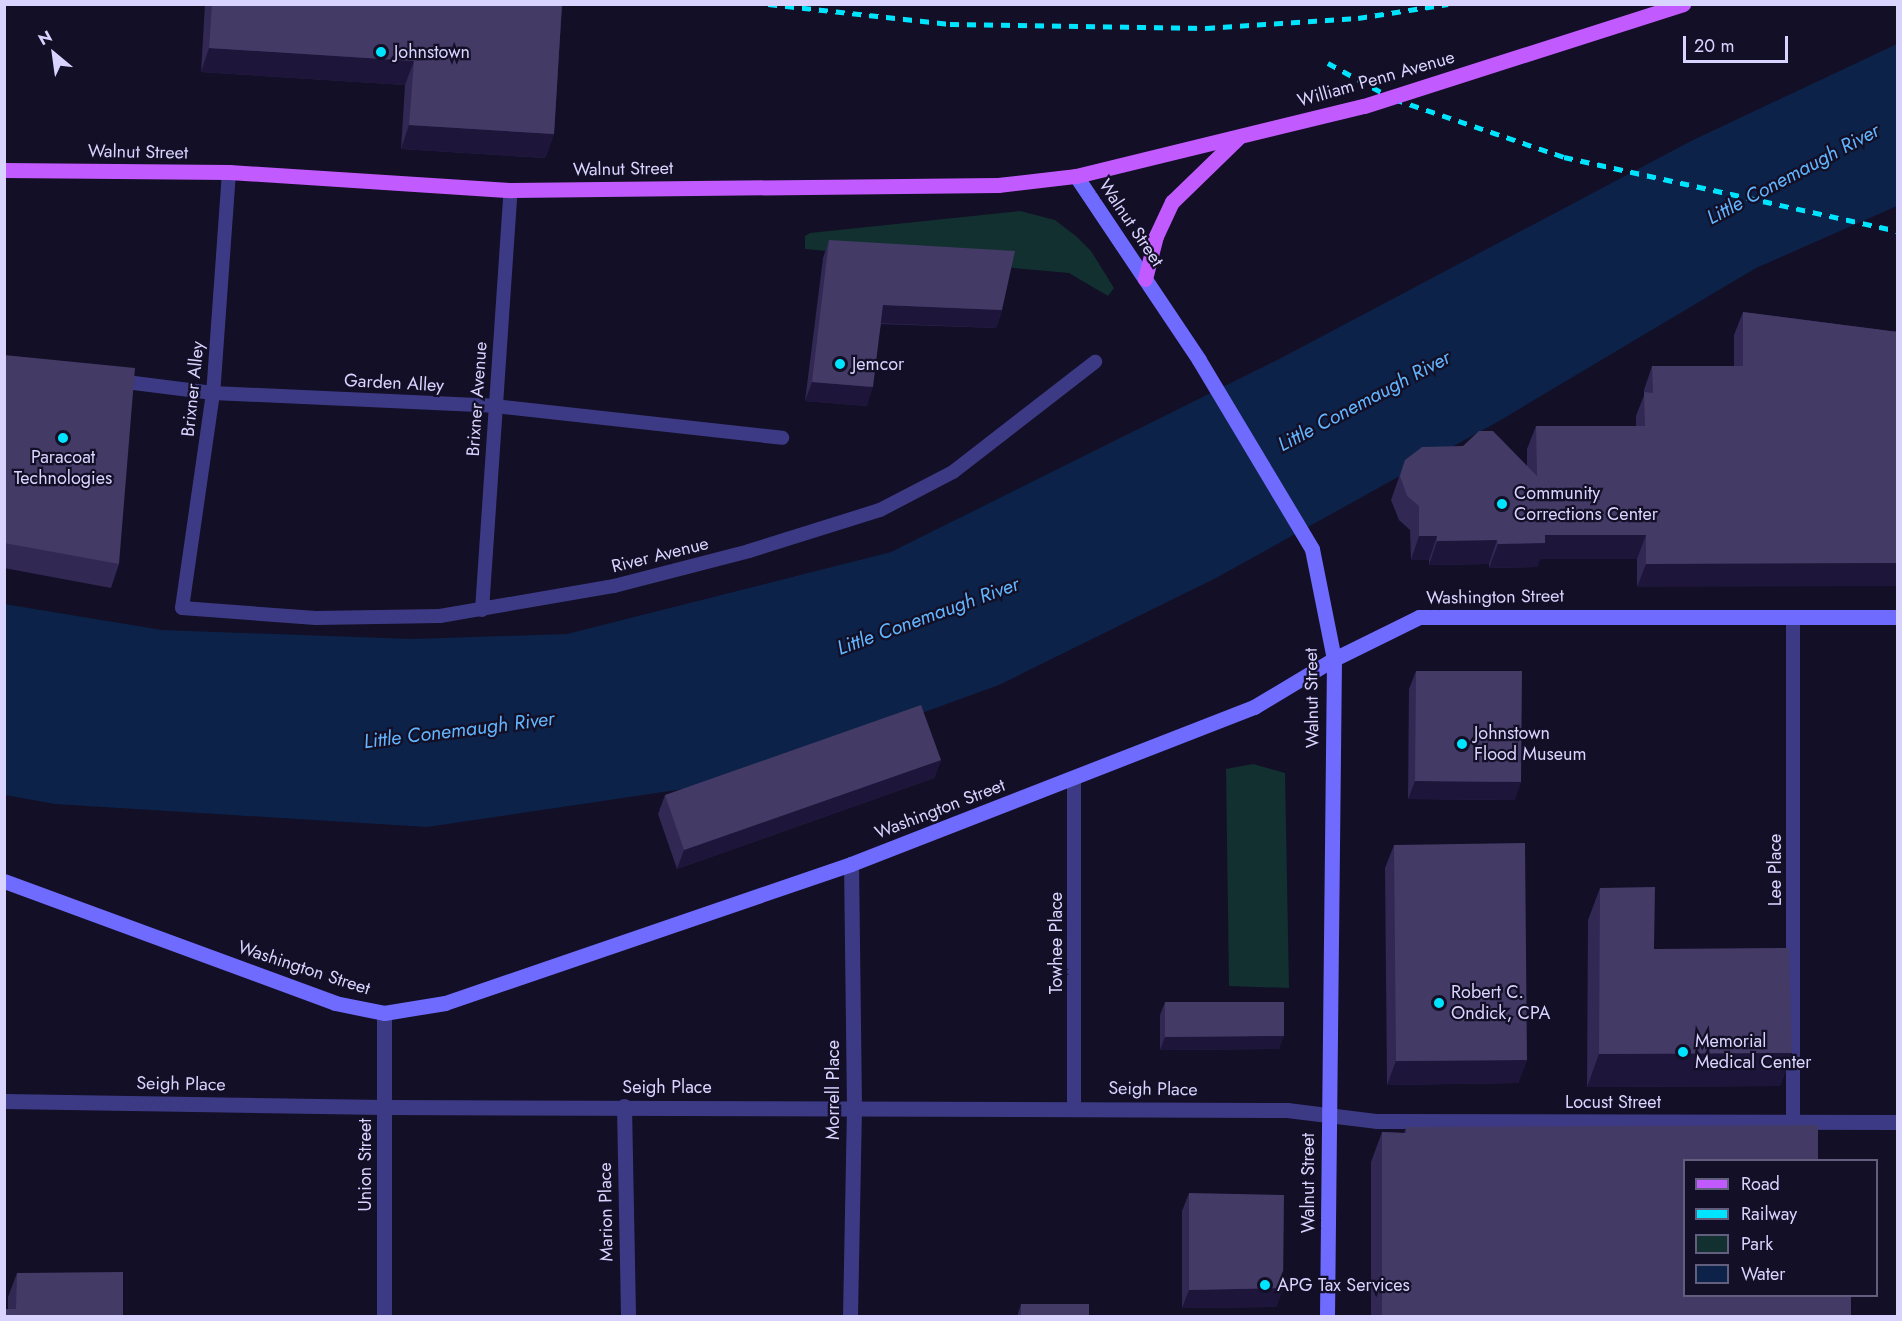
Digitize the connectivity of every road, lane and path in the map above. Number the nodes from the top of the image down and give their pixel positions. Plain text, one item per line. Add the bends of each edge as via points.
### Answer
1 (1683, 4) edge
2 (1241, 136) junction
3 (4, 170) edge
4 (229, 172) junction
5 (1076, 176) junction
6 (511, 190) junction
7 (1145, 279) junction
8 (1095, 362) dead end
9 (97, 379) edge
10 (213, 393) junction
11 (494, 406) junction
12 (782, 438) dead end
13 (182, 608) joint
14 (482, 610) junction
15 (1793, 617) junction
16 (1898, 617) edge
17 (1334, 659) junction
18 (1074, 778) junction
19 (851, 864) junction
20 (4, 881) edge
21 (384, 1013) junction
22 (4, 1101) edge
23 (624, 1106) junction
24 (384, 1107) junction
25 (854, 1107) junction
26 (1074, 1108) junction
27 (1328, 1117) junction
28 (1793, 1122) junction
29 (1898, 1122) edge
30 (384, 1317) edge
31 (627, 1317) edge
32 (850, 1317) edge
33 (1327, 1317) edge

1 - 2 main road, William Penn Avenue, bridge via 1364,106
2 - 5 main road, William Penn Avenue
2 - 7 main road via 1172,202 1156,236
3 - 4 main road, Walnut Street
4 - 6 main road, Walnut Street
4 - 10 lane, Brixner Alley
5 - 6 main road, Walnut Street via 998,185
5 - 7 main road, Walnut Street
6 - 11 lane, Brixner Avenue
7 - 17 main road, Walnut Street via 1199,360 1312,549
8 - 14 lane, River Avenue via 953,472 880,510 749,551 614,586
9 - 10 lane, Garden Alley
10 - 11 lane, Garden Alley
10 - 13 lane, Brixner Alley
11 - 12 lane, Garden Alley
11 - 14 lane, Brixner Avenue
13 - 14 lane, River Avenue via 316,618 440,616
15 - 16 main road, Washington Street
15 - 17 main road, Washington Street via 1419,617
15 - 28 lane, Lee Place
17 - 18 main road, Washington Street via 1254,707
17 - 27 main road, Walnut Street
18 - 19 main road, Washington Street
18 - 26 lane, Towhee Place
19 - 21 main road, Washington Street via 445,1003
19 - 25 street, Morrell Place
20 - 21 main road, Washington Street via 335,1003
21 - 24 street, Union Street
22 - 24 street, Seigh Place
23 - 24 street, Seigh Place
23 - 25 street, Seigh Place
23 - 31 street, Marion Place
24 - 30 street, Union Street
25 - 26 street, Seigh Place
25 - 32 street, Morrell Place
26 - 27 street, Seigh Place via 1287,1110
27 - 28 street, Locust Street via 1377,1121
27 - 33 main road, Walnut Street
28 - 29 street, Locust Street

